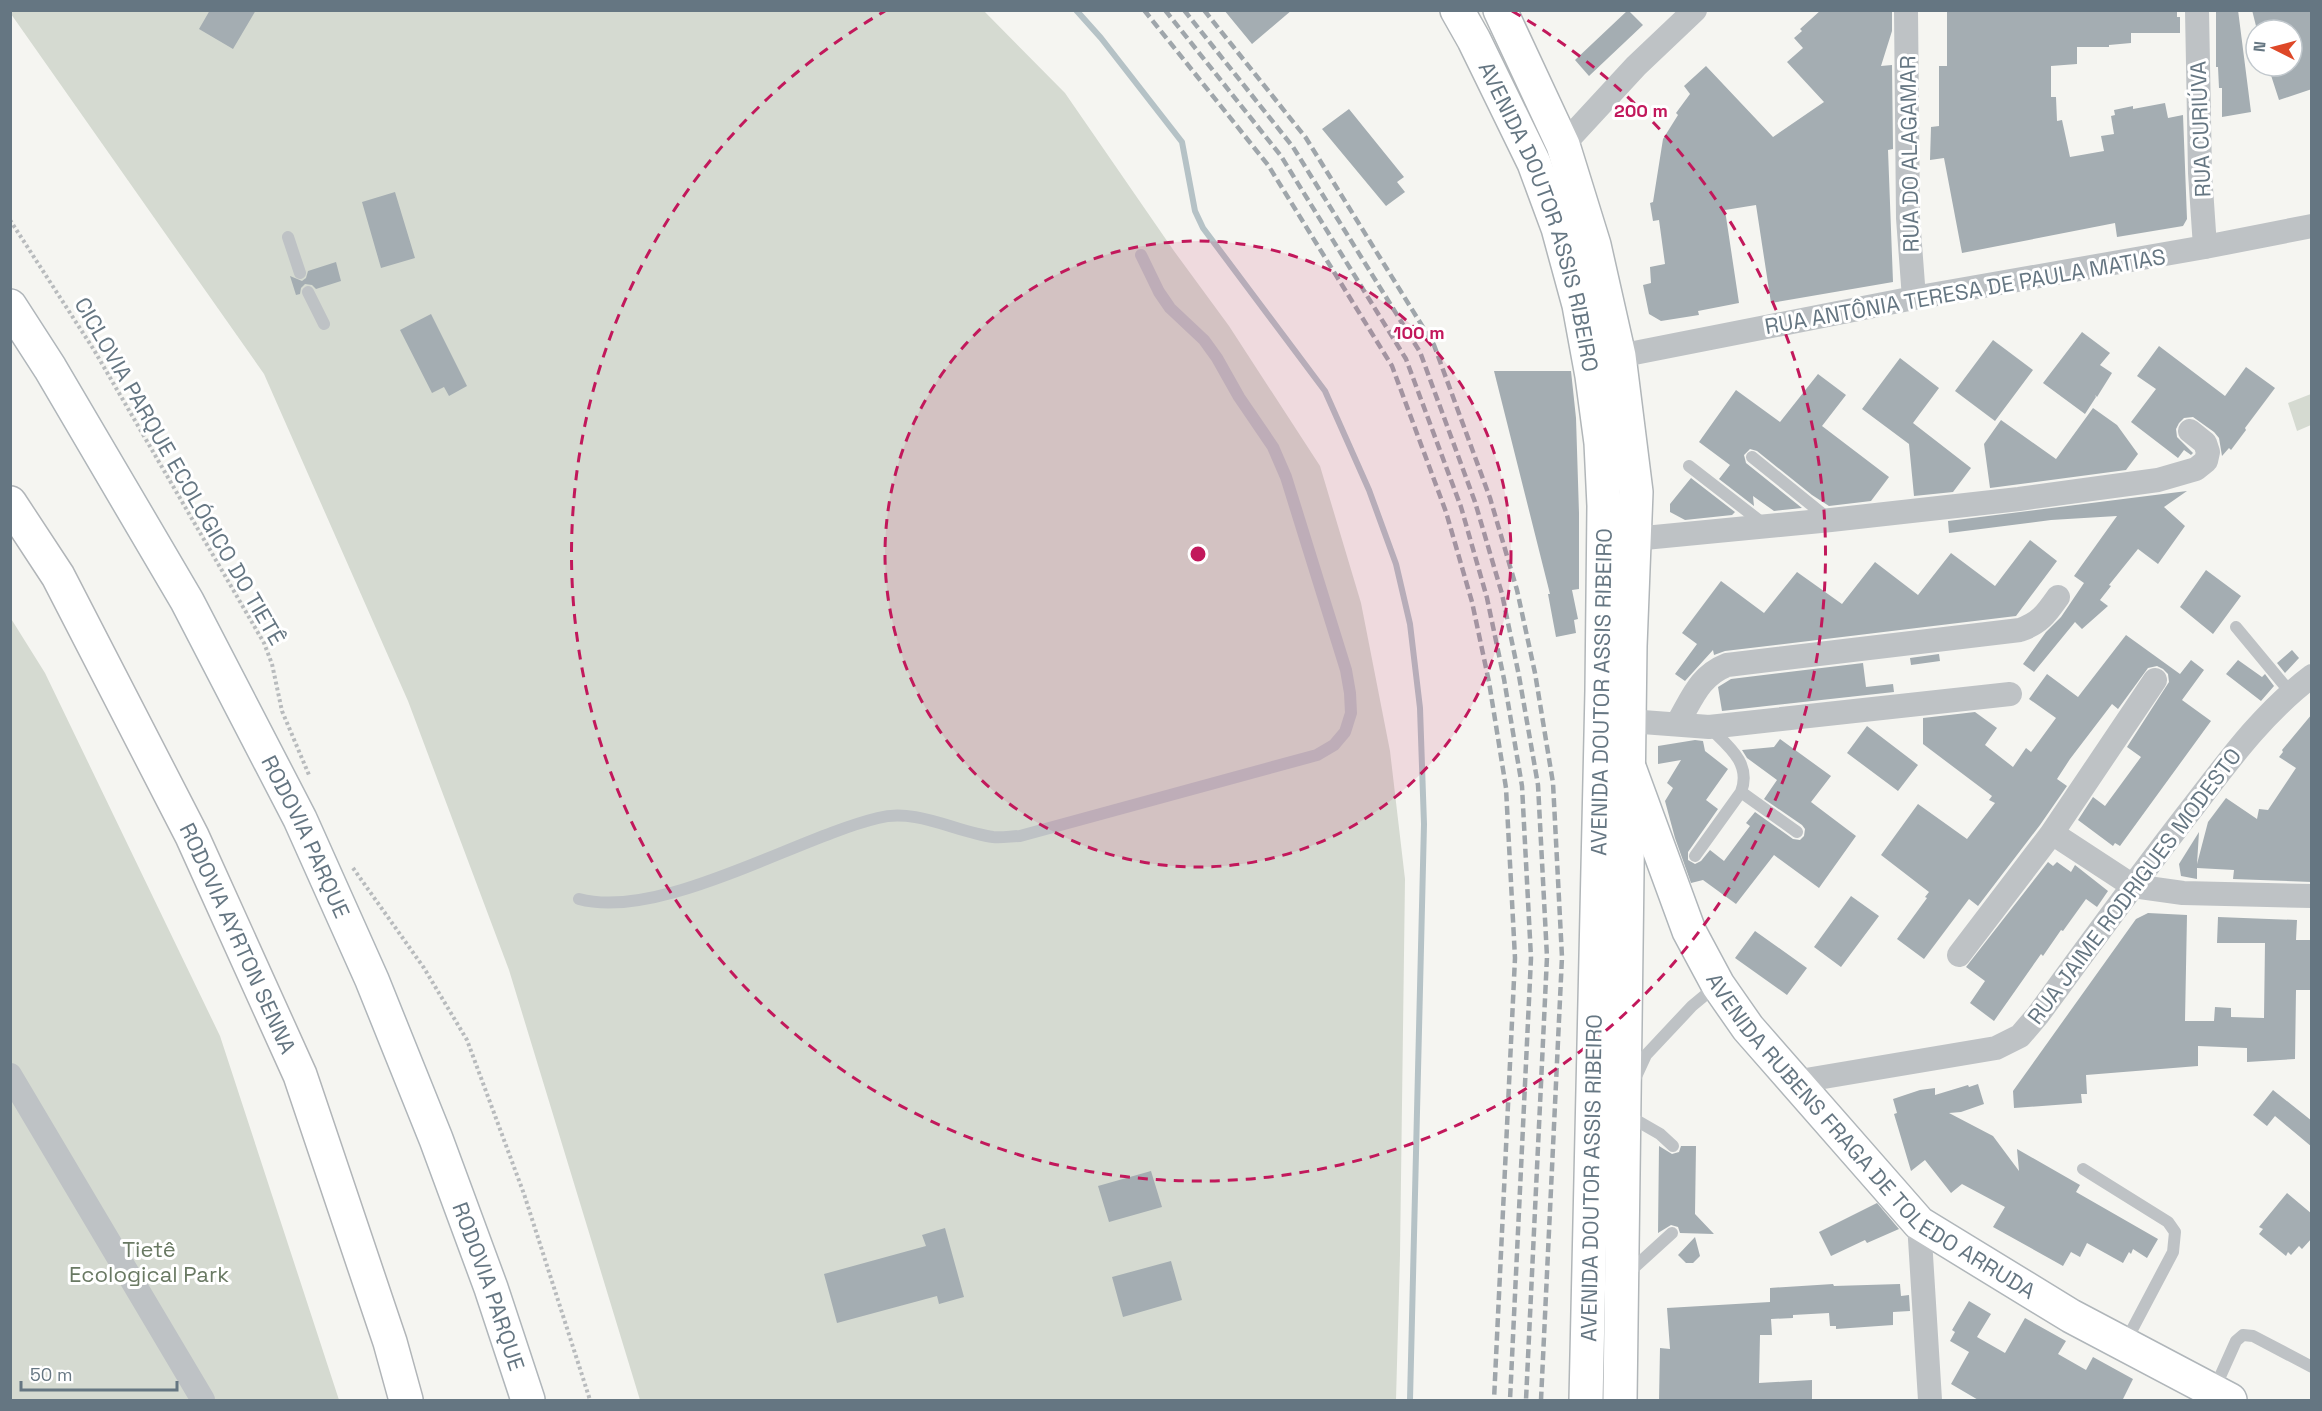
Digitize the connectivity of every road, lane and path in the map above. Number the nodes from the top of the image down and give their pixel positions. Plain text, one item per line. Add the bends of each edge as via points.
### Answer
1 (1457, 10) edge
2 (1500, 10) edge
3 (1695, 10) edge
4 (1906, 10) edge
5 (2197, 10) edge
6 (1563, 145) junction
7 (10, 220) edge
8 (2312, 226) edge
9 (288, 237) dead end
10 (2205, 247) junction
11 (1141, 255) dead end
12 (300, 273) dead end
13 (308, 291) dead end
14 (1914, 298) junction
15 (10, 306) edge
16 (324, 324) dead end
17 (1619, 356) junction
18 (2190, 431) dead end
19 (1752, 456) dead end
20 (1689, 466) dead end
21 (10, 503) edge
22 (1831, 520) junction
23 (1768, 527) junction
24 (1634, 539) junction
25 (2058, 597) dead end
26 (2236, 627) dead end
27 (2312, 676) edge
28 (2155, 680) dead end
29 (2290, 692) junction
30 (2010, 694) dead end
31 (1629, 721) junction
32 (1677, 724) junction
33 (1709, 727) junction
34 (1629, 768) junction
35 (313, 783) dead end
36 (1741, 792) junction
37 (1797, 832) dead end
38 (2052, 833) junction
39 (1695, 856) dead end
40 (350, 864) dead end
41 (2133, 886) junction
42 (2312, 896) edge
43 (579, 899) dead end
44 (1959, 955) dead end
45 (1718, 985) junction
46 (10, 1075) edge
47 (1794, 1082) junction
48 (1623, 1108) junction
49 (1673, 1146) dead end
50 (2083, 1169) dead end
51 (1920, 1223) junction
52 (1672, 1233) dead end
53 (1622, 1278) junction
54 (2124, 1344) junction
55 (2312, 1367) edge
56 (2222, 1396) edge
57 (203, 1401) edge
58 (406, 1401) edge
59 (528, 1401) edge
60 (590, 1401) edge
61 (1587, 1401) edge
62 (1620, 1401) edge
63 (1930, 1401) edge

1 - 61 main road, AVENIDA DOUTOR ASSIS RIBEIRO via 1534,163 1558,228 1579,305 1601,443 1602,701
2 - 6 main road, AVENIDA DOUTOR ASSIS RIBEIRO
3 - 6 street via 1636,66
4 - 14 street, RUA DO ALAGAMAR via 1908,218
5 - 10 street, RUA CURIÚVA
6 - 17 main road, AVENIDA DOUTOR ASSIS RIBEIRO via 1594,245
7 - 35 path, CICLOVIA PARQUE ECOLÓGICO DO TIETÊ via 94,351 264,643 282,711
8 - 10 street, RUA ANTÔNIA TERESA DE PAULA MATIAS
9 - 12 lane
10 - 14 street, RUA ANTÔNIA TERESA DE PAULA MATIAS
11 - 43 lane via 1170,308 1217,358 1274,447 1286,477 1346,670 1351,713 1345,732 1334,746 1317,755 1020,836 996,837 910,817 880,817 691,886 641,900 594,903
13 - 16 lane
14 - 17 street, RUA ANTÔNIA TERESA DE PAULA MATIAS
15 - 59 main road, RODOVIA PARQUE via 187,601 300,819 372,980 436,1139
17 - 24 main road, AVENIDA DOUTOR ASSIS RIBEIRO via 1636,492
18 - 22 street via 2205,443 2206,461 2196,469 2158,480
19 - 22 lane
20 - 23 lane
21 - 58 main road, RODOVIA AYRTON SENNA via 58,576 187,825 300,1075 390,1342
22 - 23 street
23 - 24 street
24 - 31 main road, AVENIDA DOUTOR ASSIS RIBEIRO
25 - 32 street via 2035,625 2020,630 1727,665 1713,671 1701,683
26 - 29 lane
27 - 29 street, RUA JAIME RODRIGUES MODESTO
28 - 38 street
29 - 41 street, RUA JAIME RODRIGUES MODESTO via 2252,731
30 - 33 street
31 - 32 street
31 - 34 main road, AVENIDA DOUTOR ASSIS RIBEIRO
32 - 33 street
33 - 36 lane via 1741,763
34 - 45 main road, AVENIDA RUBENS FRAGA DE TOLEDO ARRUDA via 1689,931
34 - 48 main road, AVENIDA DOUTOR ASSIS RIBEIRO
36 - 37 lane
36 - 39 lane
38 - 41 street
38 - 44 street
40 - 60 path via 424,968 467,1040 524,1194
41 - 42 street via 2183,893
41 - 47 street, RUA JAIME RODRIGUES MODESTO via 2020,1036 1996,1048
45 - 47 main road, AVENIDA RUBENS FRAGA DE TOLEDO ARRUDA
45 - 48 lane via 1692,1006 1646,1055
46 - 57 street
47 - 51 main road, AVENIDA RUBENS FRAGA DE TOLEDO ARRUDA
48 - 49 lane
48 - 53 main road, AVENIDA DOUTOR ASSIS RIBEIRO
50 - 54 lane via 2168,1222 2175,1232 2173,1252
51 - 54 main road, AVENIDA RUBENS FRAGA DE TOLEDO ARRUDA
51 - 63 street
52 - 53 lane
53 - 62 main road, AVENIDA DOUTOR ASSIS RIBEIRO
54 - 56 main road, AVENIDA RUBENS FRAGA DE TOLEDO ARRUDA
55 - 56 lane via 2253,1336 2243,1335 2236,1341

